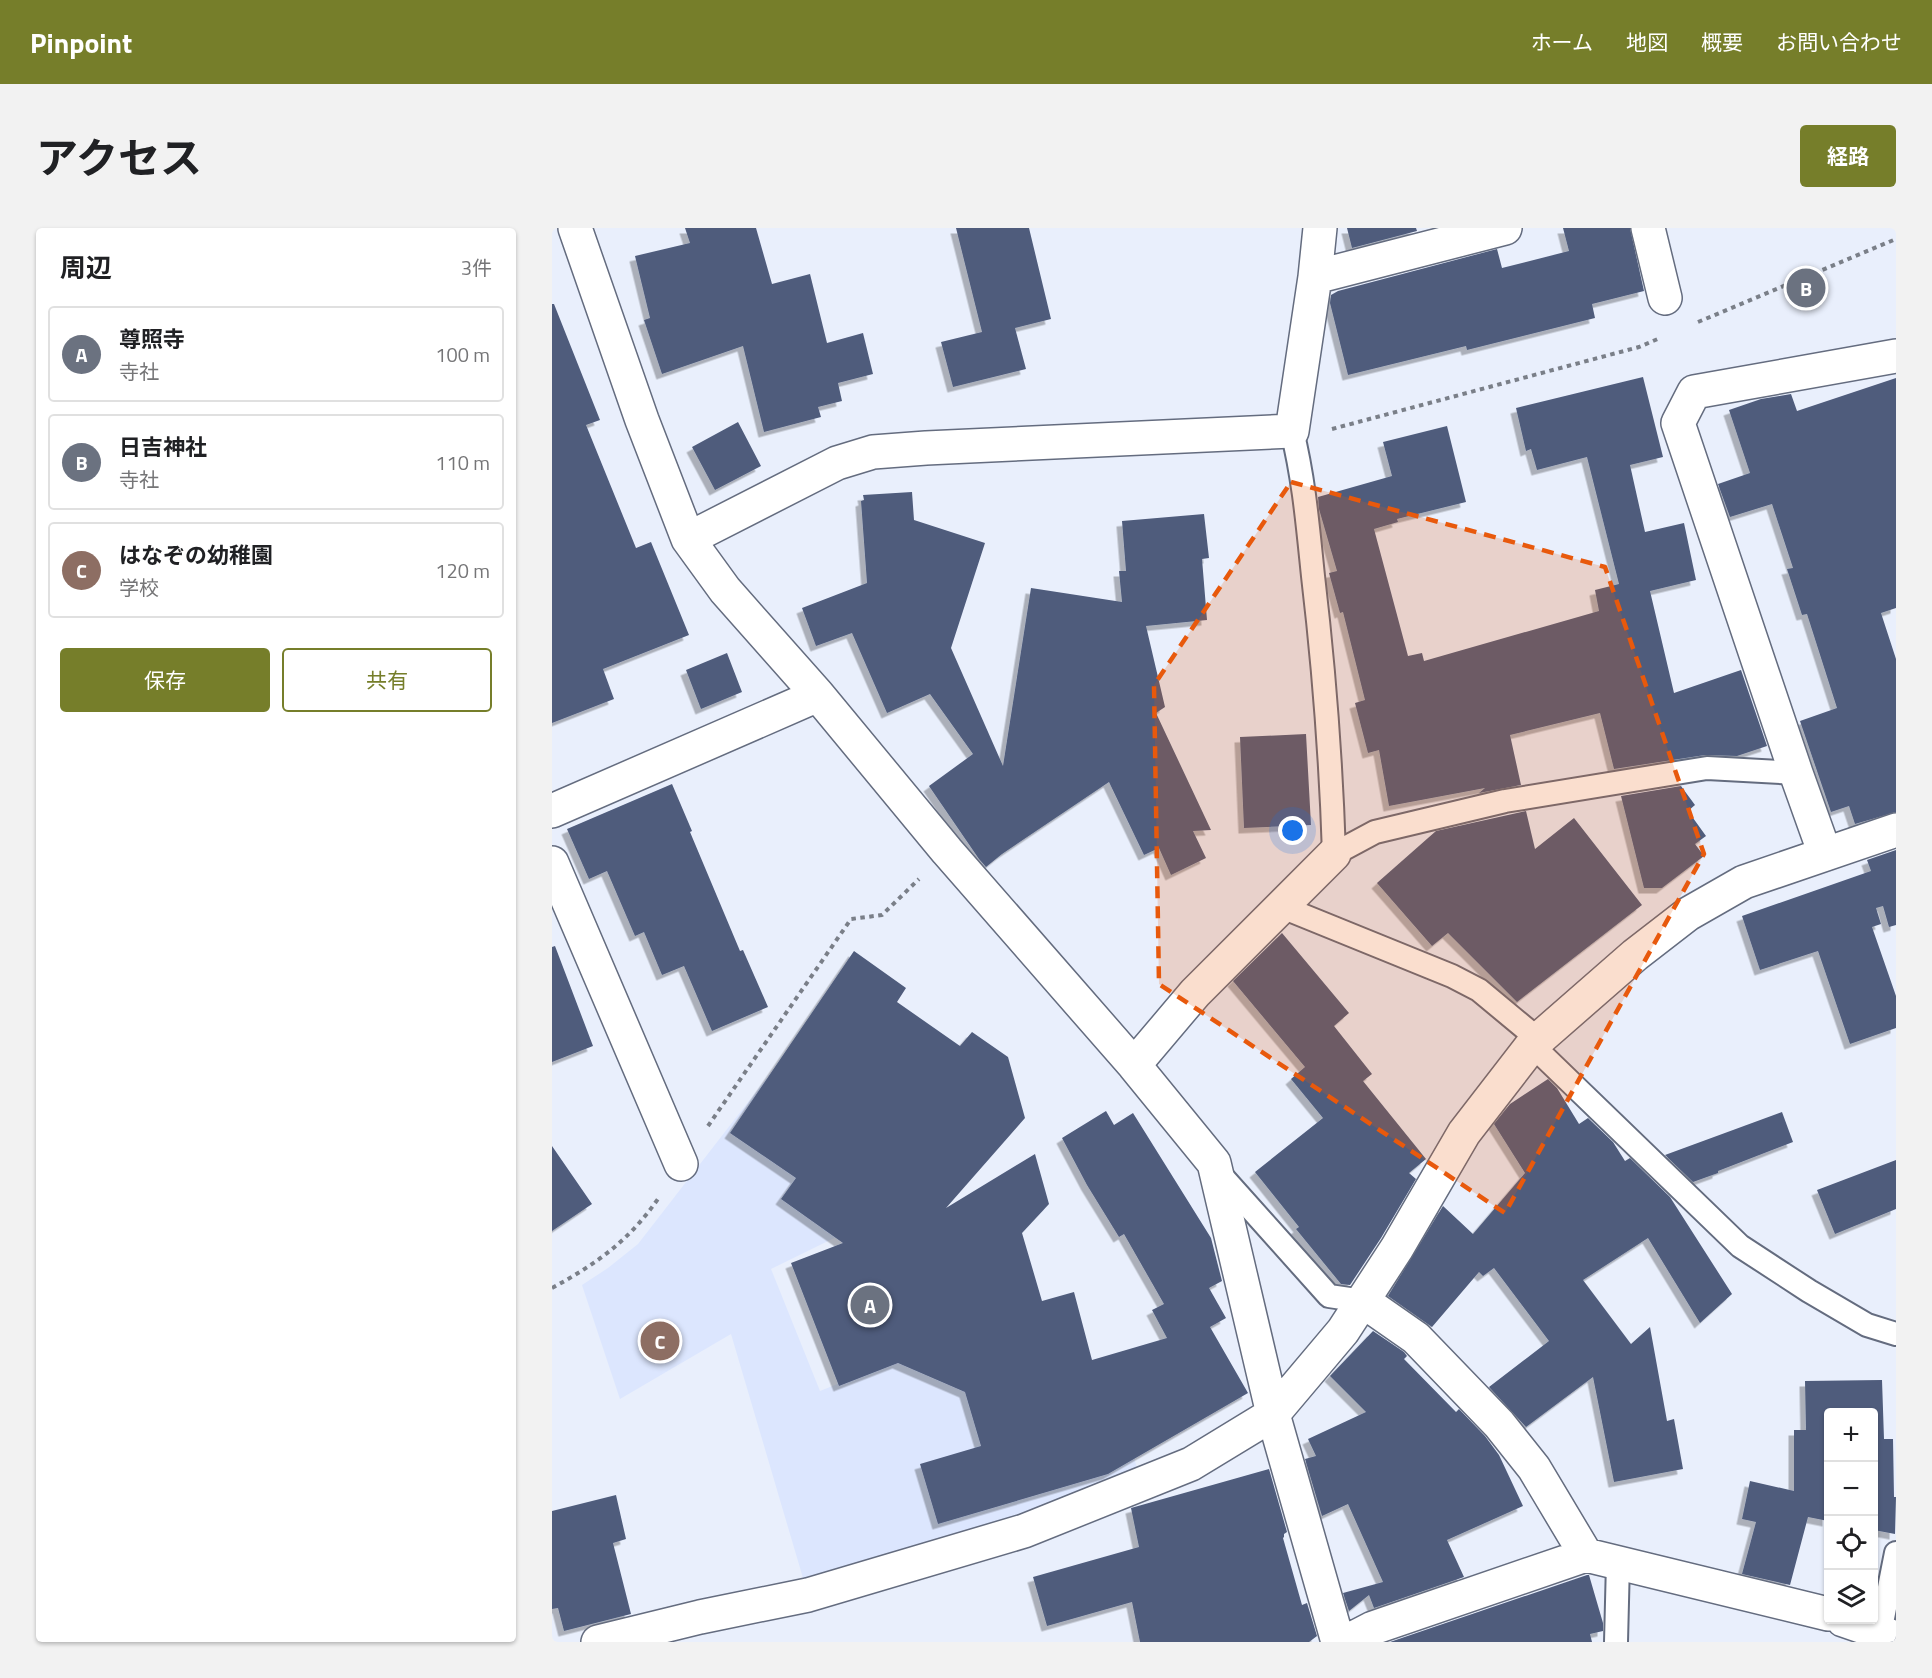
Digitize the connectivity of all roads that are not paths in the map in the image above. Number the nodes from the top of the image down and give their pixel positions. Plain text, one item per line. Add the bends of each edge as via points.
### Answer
1 (575, 228) edge
2 (1320, 228) edge
3 (1505, 228) edge
4 (1648, 228) edge
5 (1315, 277) junction
6 (1665, 298) dead end
7 (1896, 356) edge
8 (1292, 431) junction
9 (688, 539) junction
10 (818, 695) junction
11 (1796, 773) junction
12 (552, 812) edge
13 (1896, 830) edge
14 (1334, 854) junction
15 (1825, 854) junction
16 (552, 863) edge
17 (1282, 907) junction
18 (1535, 1042) junction
19 (1134, 1065) junction
20 (681, 1164) road end
21 (1214, 1167) junction
22 (1364, 1301) junction
23 (1896, 1334) edge
24 (1273, 1414) junction
25 (1896, 1553) edge
26 (1586, 1555) junction
27 (1618, 1562) junction
28 (1824, 1613) edge
29 (1854, 1624) edge
30 (1888, 1636) edge
31 (598, 1642) edge
32 (1338, 1642) edge
33 (1346, 1642) edge
34 (1616, 1642) edge

1 - 9 street
2 - 5 street
3 - 5 street
4 - 6 street
5 - 8 street
7 - 11 street via 1694,392 1678,423
8 - 9 street via 873,452 837,463
8 - 14 lane via 1301,466 1323,660
9 - 10 street via 725,590
10 - 12 street
10 - 19 street via 947,851
11 - 14 lane via 1707,768 1505,801 1375,832
11 - 15 street
13 - 15 street
14 - 17 street
15 - 18 street via 1744,882 1688,914
16 - 20 street
17 - 18 lane via 1479,990
17 - 19 street via 1195,993
18 - 22 street via 1464,1133
18 - 23 lane via 1740,1246 1867,1325
19 - 21 street
21 - 22 lane via 1329,1296
21 - 24 street
22 - 24 street via 1344,1331
22 - 26 street via 1416,1338 1499,1424 1534,1468
24 - 31 street via 1191,1464 1024,1531 808,1595
24 - 32 street
25 - 30 lane
26 - 27 street
26 - 33 street via 1373,1628
27 - 28 street
27 - 34 lane
29 - 30 street

